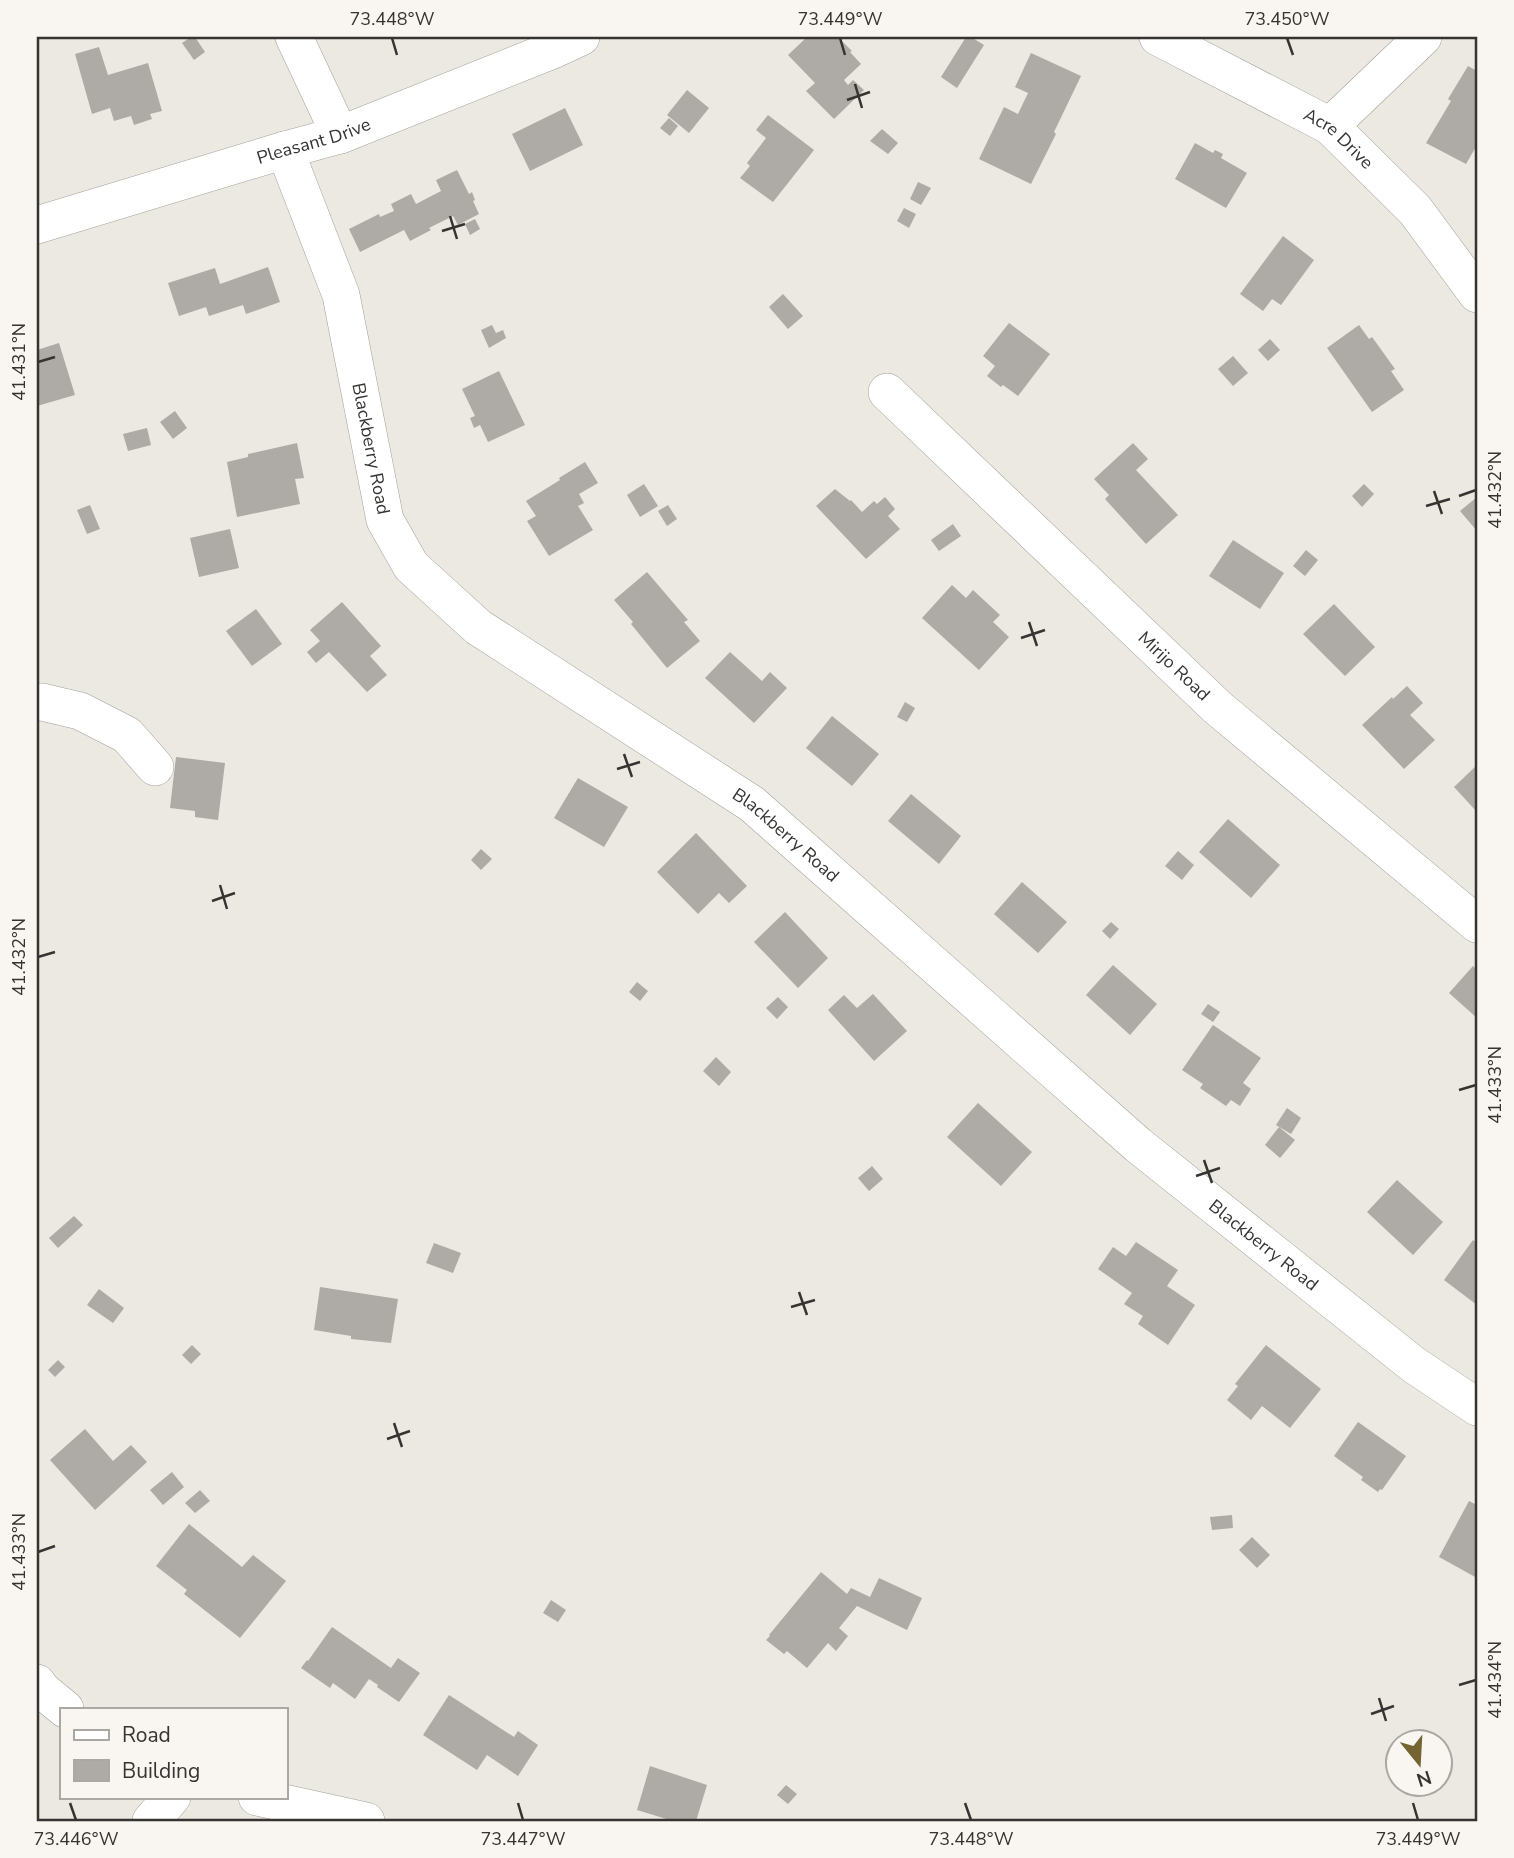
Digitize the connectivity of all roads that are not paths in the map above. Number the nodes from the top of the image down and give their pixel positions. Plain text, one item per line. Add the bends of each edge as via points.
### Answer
1 (294, 37) edge
2 (581, 37) edge
3 (1158, 37) edge
4 (1423, 37) edge
5 (1330, 126) junction
6 (340, 135) junction
7 (285, 149) junction
8 (37, 225) edge
9 (1477, 294) edge
10 (887, 392) dead end
11 (37, 702) edge
12 (155, 767) dead end
13 (1477, 924) edge
14 (1477, 1408) edge
15 (37, 1683) edge
16 (64, 1708) edge
17 (171, 1798) edge
18 (262, 1798) edge
19 (151, 1821) edge
20 (366, 1821) edge

1 - 6 street
2 - 6 street, Pleasant Drive
3 - 5 street, Acre Drive
4 - 5 street
5 - 9 street, Acre Drive via 1415,210
6 - 7 street, Pleasant Drive
7 - 8 street, Pleasant Drive
7 - 14 street, Blackberry Road via 341,295 385,520 411,566 478,627 752,804 1138,1145 1414,1365
10 - 13 street, Mirijo Road via 1217,708
11 - 12 street via 80,711 127,735
15 - 16 street
17 - 19 street
18 - 20 street

